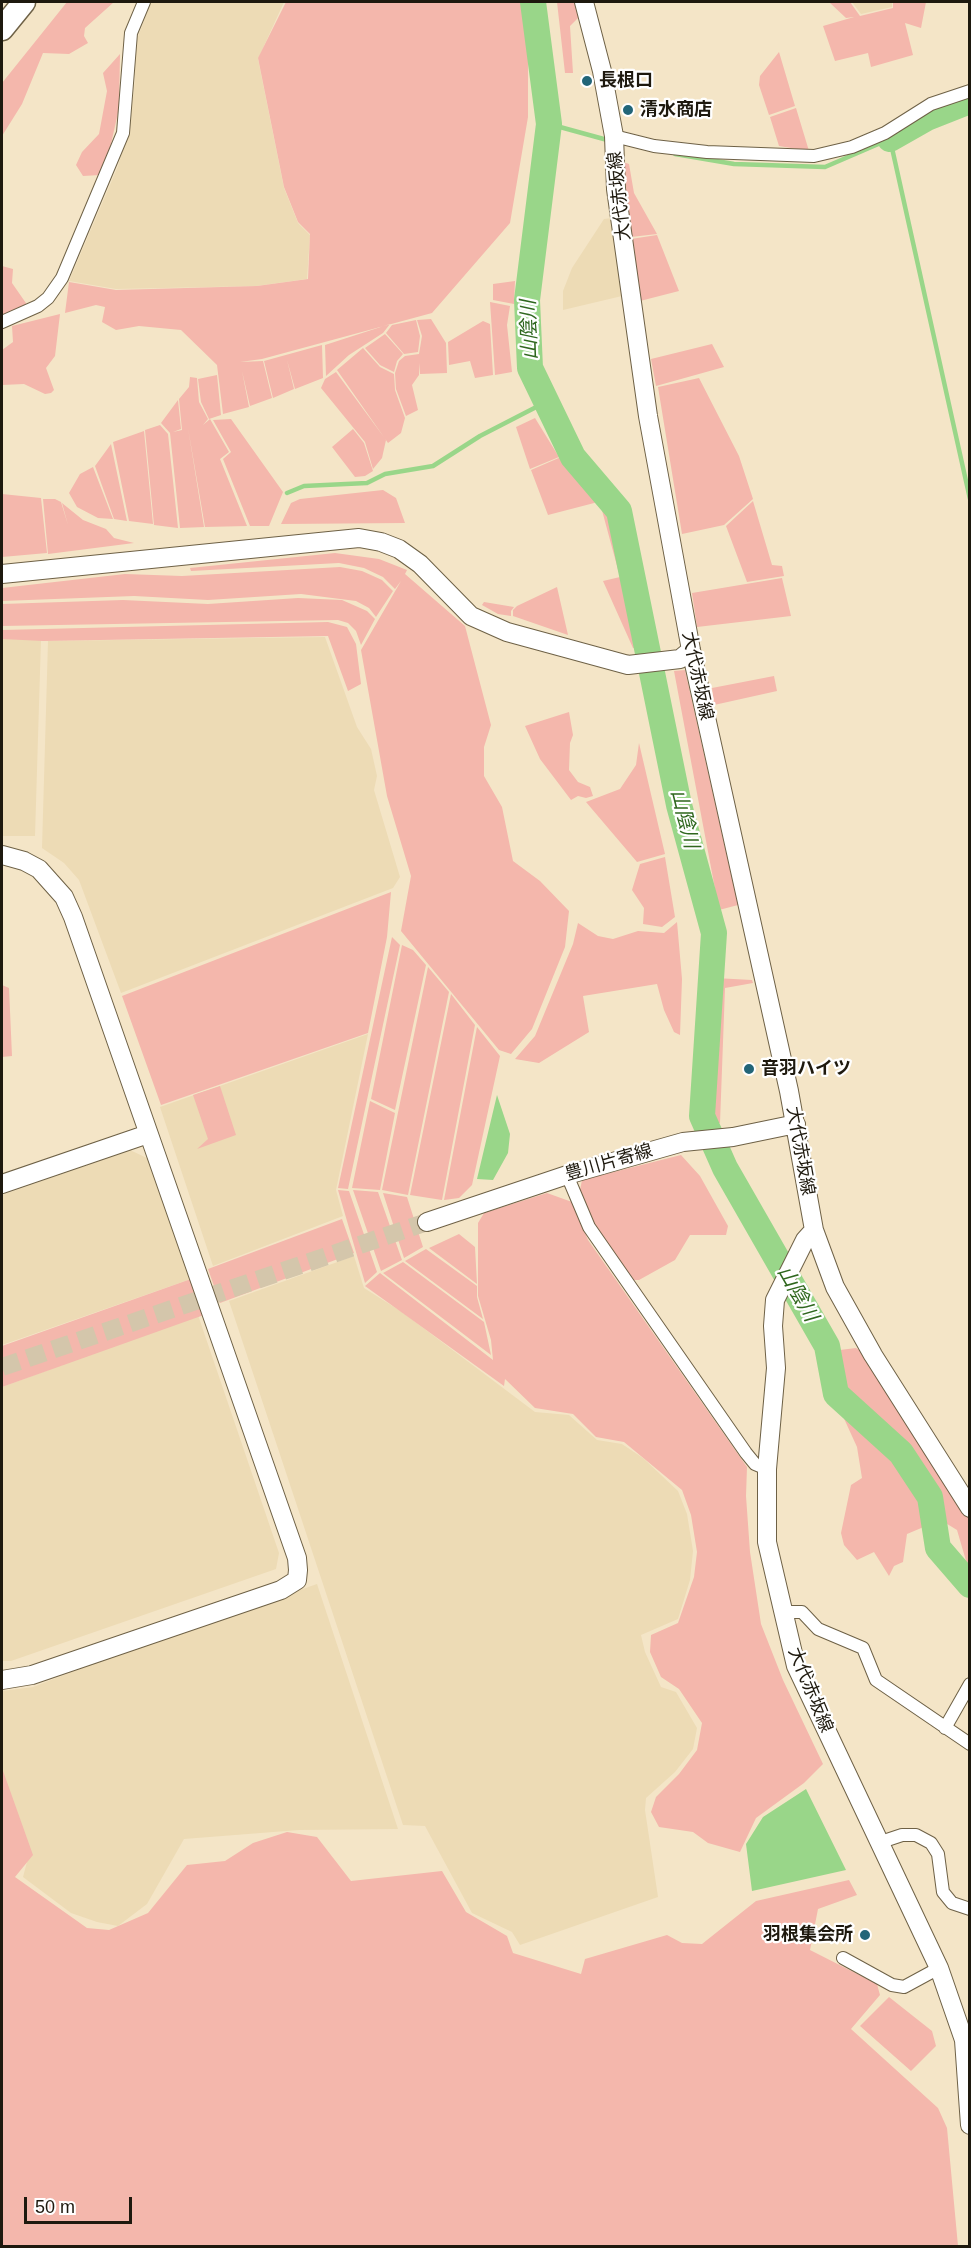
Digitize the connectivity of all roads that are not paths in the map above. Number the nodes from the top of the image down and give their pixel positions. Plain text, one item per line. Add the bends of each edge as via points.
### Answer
1 (24, 2) edge
2 (144, 2) edge
3 (584, 2) edge
4 (2, 29) edge
5 (969, 91) edge
6 (614, 136) junction
7 (2, 322) edge
8 (2, 574) edge
9 (685, 654) junction
10 (2, 855) edge
11 (796, 1124) junction
12 (148, 1134) junction
13 (567, 1174) junction
14 (2, 1184) edge
15 (427, 1222) tunnel mouth
16 (809, 1235) junction
17 (767, 1469) junction
18 (969, 1508) edge
19 (783, 1612) junction
20 (2, 1680) edge
21 (969, 1684) edge
22 (945, 1728) junction
23 (969, 1744) edge
24 (881, 1842) junction
25 (969, 1909) edge
26 (843, 1958) dead end
27 (939, 1968) junction
28 (969, 2125) edge

1 - 4 highway
2 - 7 street via 131,33 123,133 62,278 38,306
3 - 6 main road, 大代赤坂線
5 - 6 street via 932,104 885,133 852,147 814,156 707,152 654,146
6 - 9 main road, 大代赤坂線 via 616,189
8 - 9 main road via 359,538 399,549 471,616 507,632 628,664
9 - 11 main road, 大代赤坂線
10 - 12 main road via 39,869 64,897
11 - 13 main road, 豊川片寄線 via 683,1142
11 - 16 main road, 大代赤坂線
12 - 14 main road
12 - 20 main road via 297,1558 297,1580 281,1590 32,1675
13 - 15 main road, 豊川片寄線
13 - 17 street via 589,1227 746,1454
16 - 17 main road, 大代赤坂線 via 775,1300 776,1368
16 - 18 main road via 862,1335
17 - 19 main road, 大代赤坂線 via 767,1542
19 - 22 street via 802,1612 818,1629 863,1648 876,1680
19 - 24 main road, 大代赤坂線 via 796,1666
21 - 22 street
22 - 23 street
24 - 25 street via 916,1834 931,1843 938,1854 944,1892 952,1903
24 - 27 main road, 大代赤坂線
26 - 27 street via 892,1985 904,1987
27 - 28 main road, 大代赤坂線 via 964,2040

